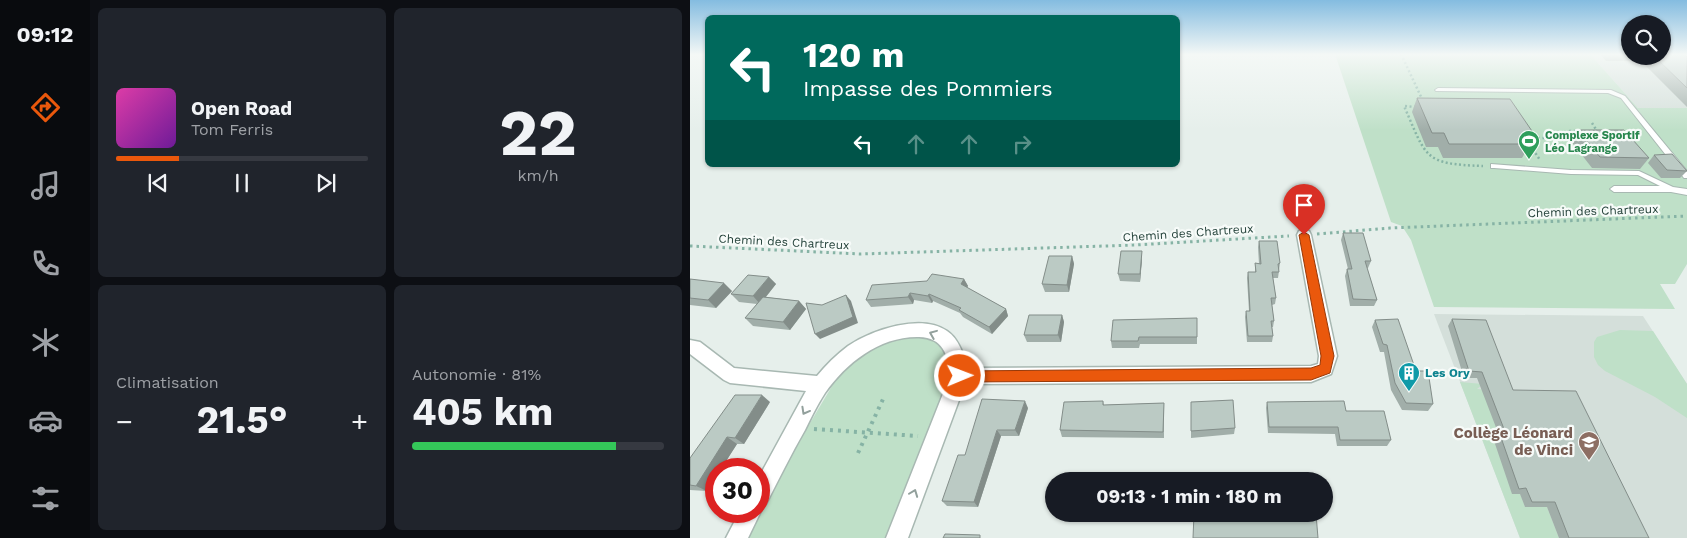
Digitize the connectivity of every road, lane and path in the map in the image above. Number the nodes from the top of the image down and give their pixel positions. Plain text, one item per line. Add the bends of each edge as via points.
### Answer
1 (1413, 79) edge
2 (1438, 90) dead end
3 (1424, 102) edge
4 (1419, 111) edge
5 (1592, 123) dead end
6 (1494, 166) joint
7 (1546, 169) junction
8 (1687, 176) edge
9 (1614, 189) dead end
10 (1671, 189) junction
11 (1687, 192) edge
12 (1687, 216) edge
13 (1304, 235) junction
14 (690, 246) edge
15 (690, 346) edge
16 (960, 376) junction
17 (820, 384) junction
18 (884, 397) dead end
19 (796, 427) junction
20 (867, 432) junction
21 (927, 437) dead end
22 (858, 453) dead end
23 (770, 476) edge
24 (745, 523) edge
25 (737, 538) edge
26 (897, 538) edge

1 - 3 path
2 - 8 lane via 1609,91 1623,97
4 - 6 path via 1416,106 1404,106 1426,155 1432,160 1449,165
5 - 7 path via 1597,131 1568,131 1570,138 1526,138
6 - 7 lane
7 - 10 lane via 1639,173
9 - 10 lane
10 - 11 lane
12 - 13 path, Chemin des Chartreux via 1390,228
13 - 14 path, Chemin des Chartreux via 1135,246 861,254
13 - 16 street via 1328,356 1326,369 1311,374
15 - 17 street via 730,375
16 -> 17 street via 958,360 949,342 933,331 914,329 888,333 863,345
26 -> 16 street
17 -> 19 street
18 - 20 path
19 - 20 path
19 - 23 street
20 - 21 path
20 - 22 path
24 - 25 street

